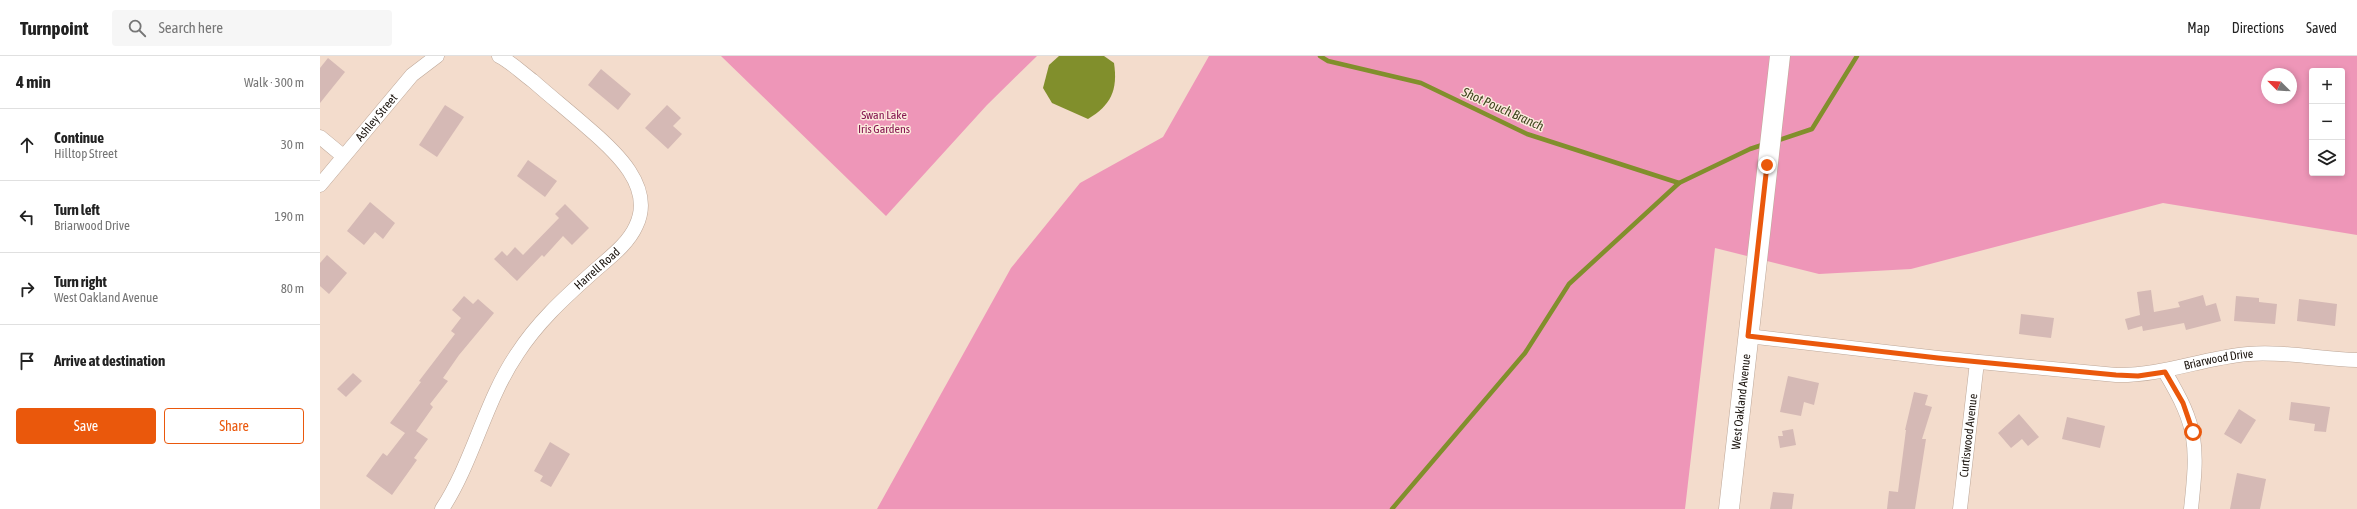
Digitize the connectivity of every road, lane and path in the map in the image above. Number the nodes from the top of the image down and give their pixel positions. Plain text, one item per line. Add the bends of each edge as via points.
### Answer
1 (437, 56) edge
2 (499, 56) edge
3 (1780, 56) edge
4 (320, 137) edge
5 (343, 156) junction
6 (320, 185) edge
7 (1748, 336) junction
8 (2357, 360) edge
9 (1977, 362) junction
10 (2165, 372) junction
11 (442, 509) edge
12 (1729, 509) edge
13 (1960, 509) edge
14 (2191, 509) edge

1 - 5 street, Ashley Street via 412,75
2 - 11 street, Harrell Road via 522,72 614,150 627,166 636,184 640,217 622,246 552,310 517,353
3 - 7 street, West Oakland Avenue
4 - 5 street
5 - 6 street, Ashley Street
7 - 9 street, Briarwood Drive
7 - 12 street, West Oakland Avenue
8 - 10 street, Briarwood Drive via 2265,353 2228,357
9 - 10 street, Briarwood Drive via 2116,375 2138,376
9 - 13 street, Curtiswood Avenue
10 - 14 street via 2183,403 2193,432 2196,455

